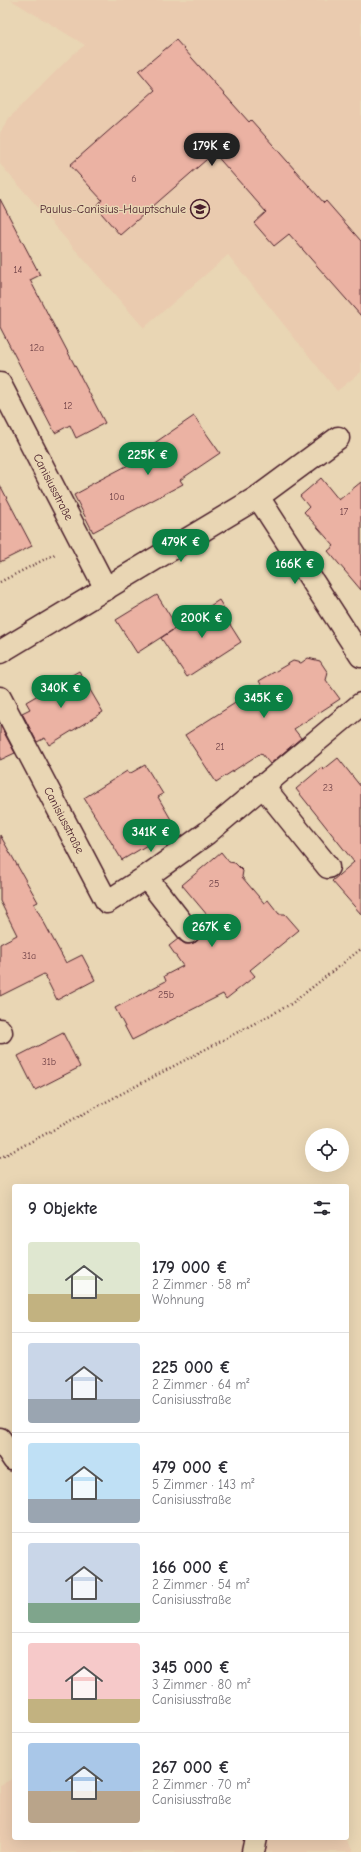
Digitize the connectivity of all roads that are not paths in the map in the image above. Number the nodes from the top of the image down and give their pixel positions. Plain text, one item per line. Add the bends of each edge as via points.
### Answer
1 (0, 384) edge
2 (338, 438) dead end
3 (258, 497) junction
4 (106, 589) junction
5 (0, 652) edge
6 (361, 656) edge
7 (0, 698) edge
8 (361, 704) edge
9 (262, 785) junction
10 (328, 867) dead end
11 (146, 877) junction
12 (189, 932) dead end
13 (0, 1439) edge
14 (12, 1457) edge
15 (256, 1840) edge
16 (253, 1852) edge

1 - 4 street, Canisiusstraße
2 - 3 street
3 - 4 street
3 - 6 street
4 - 5 street
7 - 11 street, Canisiusstraße via 107,902
8 - 9 street, Canisiusstraße
9 - 10 street
9 - 11 street, Canisiusstraße via 208,833
11 - 12 street
13 - 14 street
15 - 16 street

